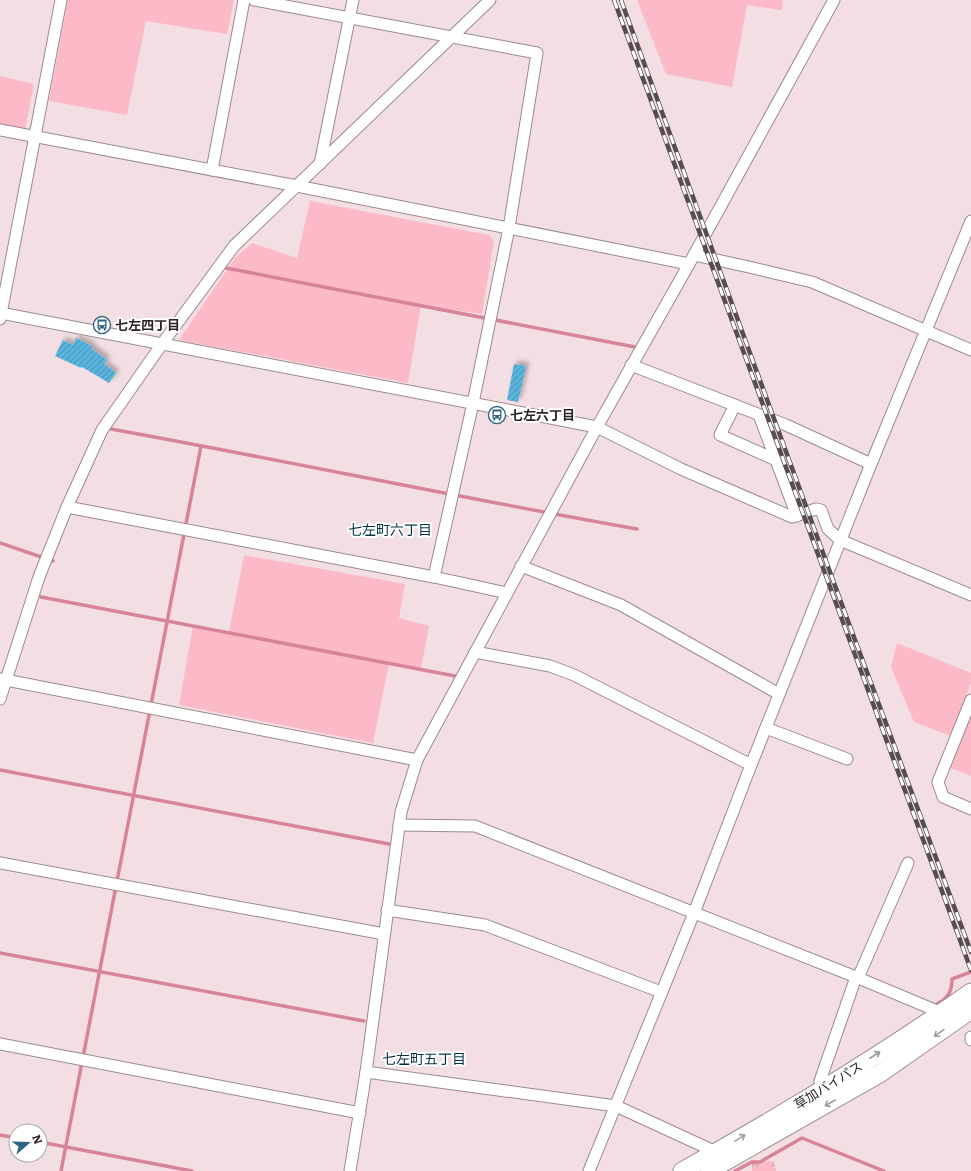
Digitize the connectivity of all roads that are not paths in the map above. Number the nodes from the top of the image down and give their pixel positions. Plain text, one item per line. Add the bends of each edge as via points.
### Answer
1 (60, 0) edge
2 (244, 0) edge
3 (254, 0) edge
4 (353, 0) edge
5 (490, 0) edge
6 (834, 0) edge
7 (350, 18) junction
8 (452, 36) junction
9 (0, 130) edge
10 (35, 137) junction
11 (320, 164) junction
12 (212, 170) junction
13 (297, 186) junction
14 (971, 221) edge
15 (509, 228) junction
16 (691, 260) junction
17 (0, 315) edge
18 (926, 331) junction
19 (162, 344) junction
20 (971, 350) edge
21 (631, 365) junction
22 (473, 403) junction
23 (734, 405) junction
24 (760, 415) junction
25 (597, 426) junction
26 (776, 460) junction
27 (871, 464) junction
28 (66, 507) junction
29 (797, 516) junction
30 (840, 540) junction
31 (521, 566) junction
32 (434, 577) junction
33 (507, 593) junction
34 (971, 595) edge
35 (475, 652) junction
36 (3, 680) edge
37 (779, 694) junction
38 (0, 699) edge
39 (971, 700) edge
40 (766, 728) junction
41 (847, 759) dead end
42 (417, 760) junction
43 (751, 765) junction
44 (971, 809) edge
45 (399, 825) junction
46 (0, 863) edge
47 (908, 863) dead end
48 (387, 910) junction
49 (694, 913) junction
50 (384, 934) junction
51 (857, 977) junction
52 (661, 992) junction
53 (971, 992) edge
54 (971, 1011) edge
55 (942, 1013) junction
56 (971, 1037) edge
57 (971, 1040) edge
58 (0, 1044) edge
59 (366, 1072) junction
60 (823, 1089) junction
61 (616, 1106) junction
62 (360, 1113) junction
63 (716, 1152) junction
64 (350, 1171) edge
65 (589, 1171) edge
66 (682, 1171) edge
67 (709, 1171) edge

1 - 10 street
2 - 12 street
3 - 7 street
4 - 7 street
5 - 8 street
6 - 16 street
7 - 8 street
7 - 11 street
8 - 11 street
8 - 15 street via 537,53
9 - 10 street
10 - 12 street
10 - 17 street
11 - 13 street
12 - 13 street
13 - 15 street
13 - 19 street via 234,246
14 - 18 street
15 - 16 street
15 - 22 street
16 - 18 street via 749,267 812,282
16 - 21 street
17 - 19 street
18 - 20 street
18 - 27 street
19 - 22 street
19 - 28 street via 102,430
21 - 23 street
21 - 25 street
22 - 25 street
22 - 32 street
23 - 24 street
23 - 26 street via 720,435
24 - 26 street
24 - 27 street
25 - 29 street via 681,469 792,517
25 - 31 street
26 - 29 street
27 - 30 street
28 - 32 street
28 - 36 street
29 - 30 street via 816,509 821,510 828,529
30 - 34 street
30 - 37 street
31 - 33 street
31 - 37 street via 622,605
32 - 33 street
33 - 35 street
35 - 42 street
35 - 43 street via 550,666 574,675
36 - 38 street
36 - 42 street
37 - 40 street
39 - 44 street via 938,782 943,798
40 - 41 street
40 - 43 street
42 - 45 street
43 - 49 street
45 - 48 street
45 - 49 street via 475,826
46 - 50 street
47 - 51 street
48 - 50 street
48 - 52 street via 485,925
49 - 51 street
49 - 52 street
50 - 59 street
51 - 55 street
51 - 60 street via 820,1081
52 - 61 street
53 - 55 highway, 草加バイパス
54 -> 67 highway, 草加バイパス via 881,1073
60 -> 55 highway, 草加バイパス
56 - 57 street
58 - 62 street
59 - 61 street
59 - 62 street
63 -> 60 highway, 草加バイパス
61 - 63 street
61 - 65 street
62 - 64 street
63 - 66 highway, 草加バイパス

